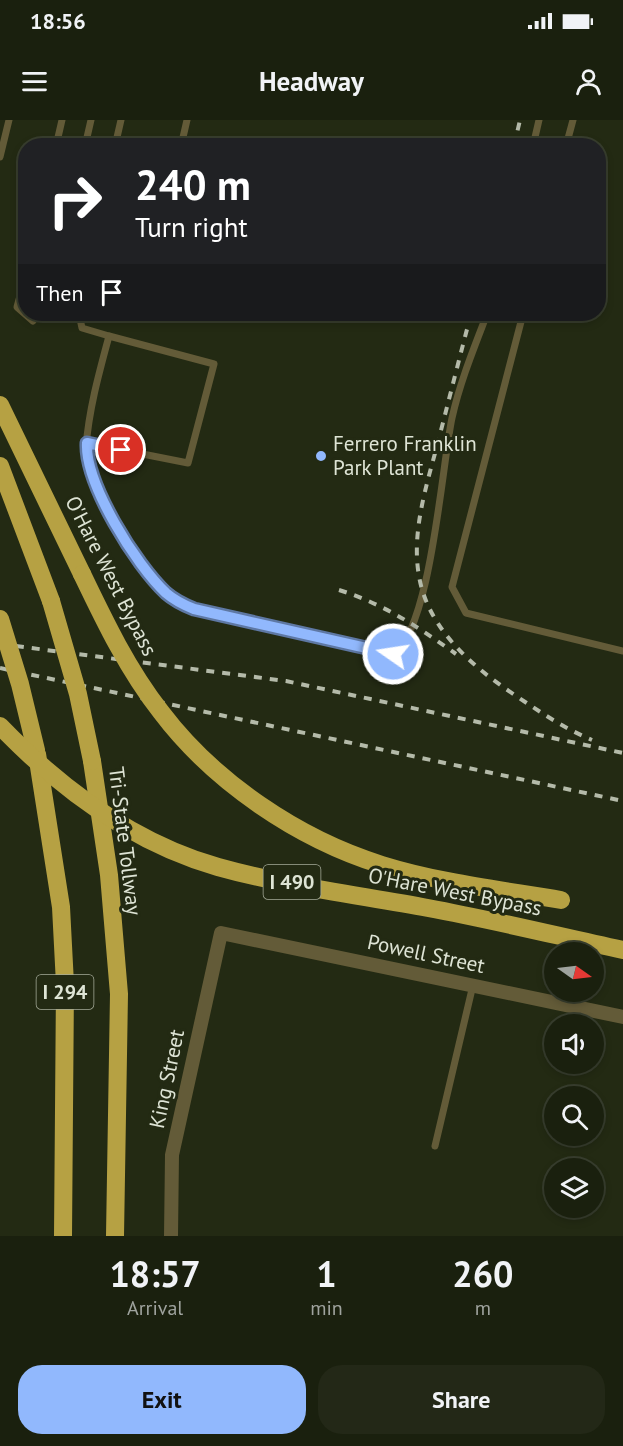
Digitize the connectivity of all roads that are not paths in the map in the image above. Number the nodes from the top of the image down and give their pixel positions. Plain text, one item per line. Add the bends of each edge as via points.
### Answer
1 (9, 120) edge
2 (62, 120) edge
3 (91, 120) edge
4 (121, 120) edge
5 (187, 120) edge
6 (539, 120) edge
7 (573, 120) edge
8 (58, 138) edge
9 (87, 138) edge
10 (117, 138) edge
11 (183, 138) edge
12 (535, 138) edge
13 (568, 138) edge
14 (0, 157) edge
15 (80, 321) edge
16 (484, 321) edge
17 (521, 321) edge
18 (109, 336) junction
19 (0, 405) edge
20 (87, 443) junction
21 (0, 466) edge
22 (0, 619) edge
23 (623, 651) edge
24 (0, 726) edge
25 (561, 900) dead end
26 (221, 933) joint
27 (623, 950) edge
28 (473, 986) junction
29 (623, 1017) edge
30 (435, 1146) dead end
31 (63, 1236) edge
32 (115, 1236) edge
33 (171, 1236) edge

1 - 14 lane
2 - 8 lane
3 - 9 lane
4 - 10 lane
5 - 11 lane
6 - 12 lane
7 - 13 lane
15 - 18 lane via 82,328
16 - 20 lane via 453,416 443,495 423,590 402,647 393,654 194,609 172,598 115,527 94,477
17 - 23 lane via 452,587 466,613
18 - 20 lane via 92,401
18 - 20 lane via 214,364 188,463
19 - 25 highway, O'Hare West Bypass / I 490, bridge via 118,647 161,713 235,786 299,828 382,865
21 - 32 highway, Tri-State Tollway / I 294, bridge via 51,602 78,694 92,761 109,875 119,994
22 - 31 highway, I 294, bridge via 36,750 61,907 66,1096
24 - 27 highway, O'Hare West Bypass / I 490, bridge via 70,792 170,849 218,867
26 - 28 street, Powell Street
26 - 33 street, King Street via 172,1155
28 - 29 street, Powell Street
28 - 30 lane

